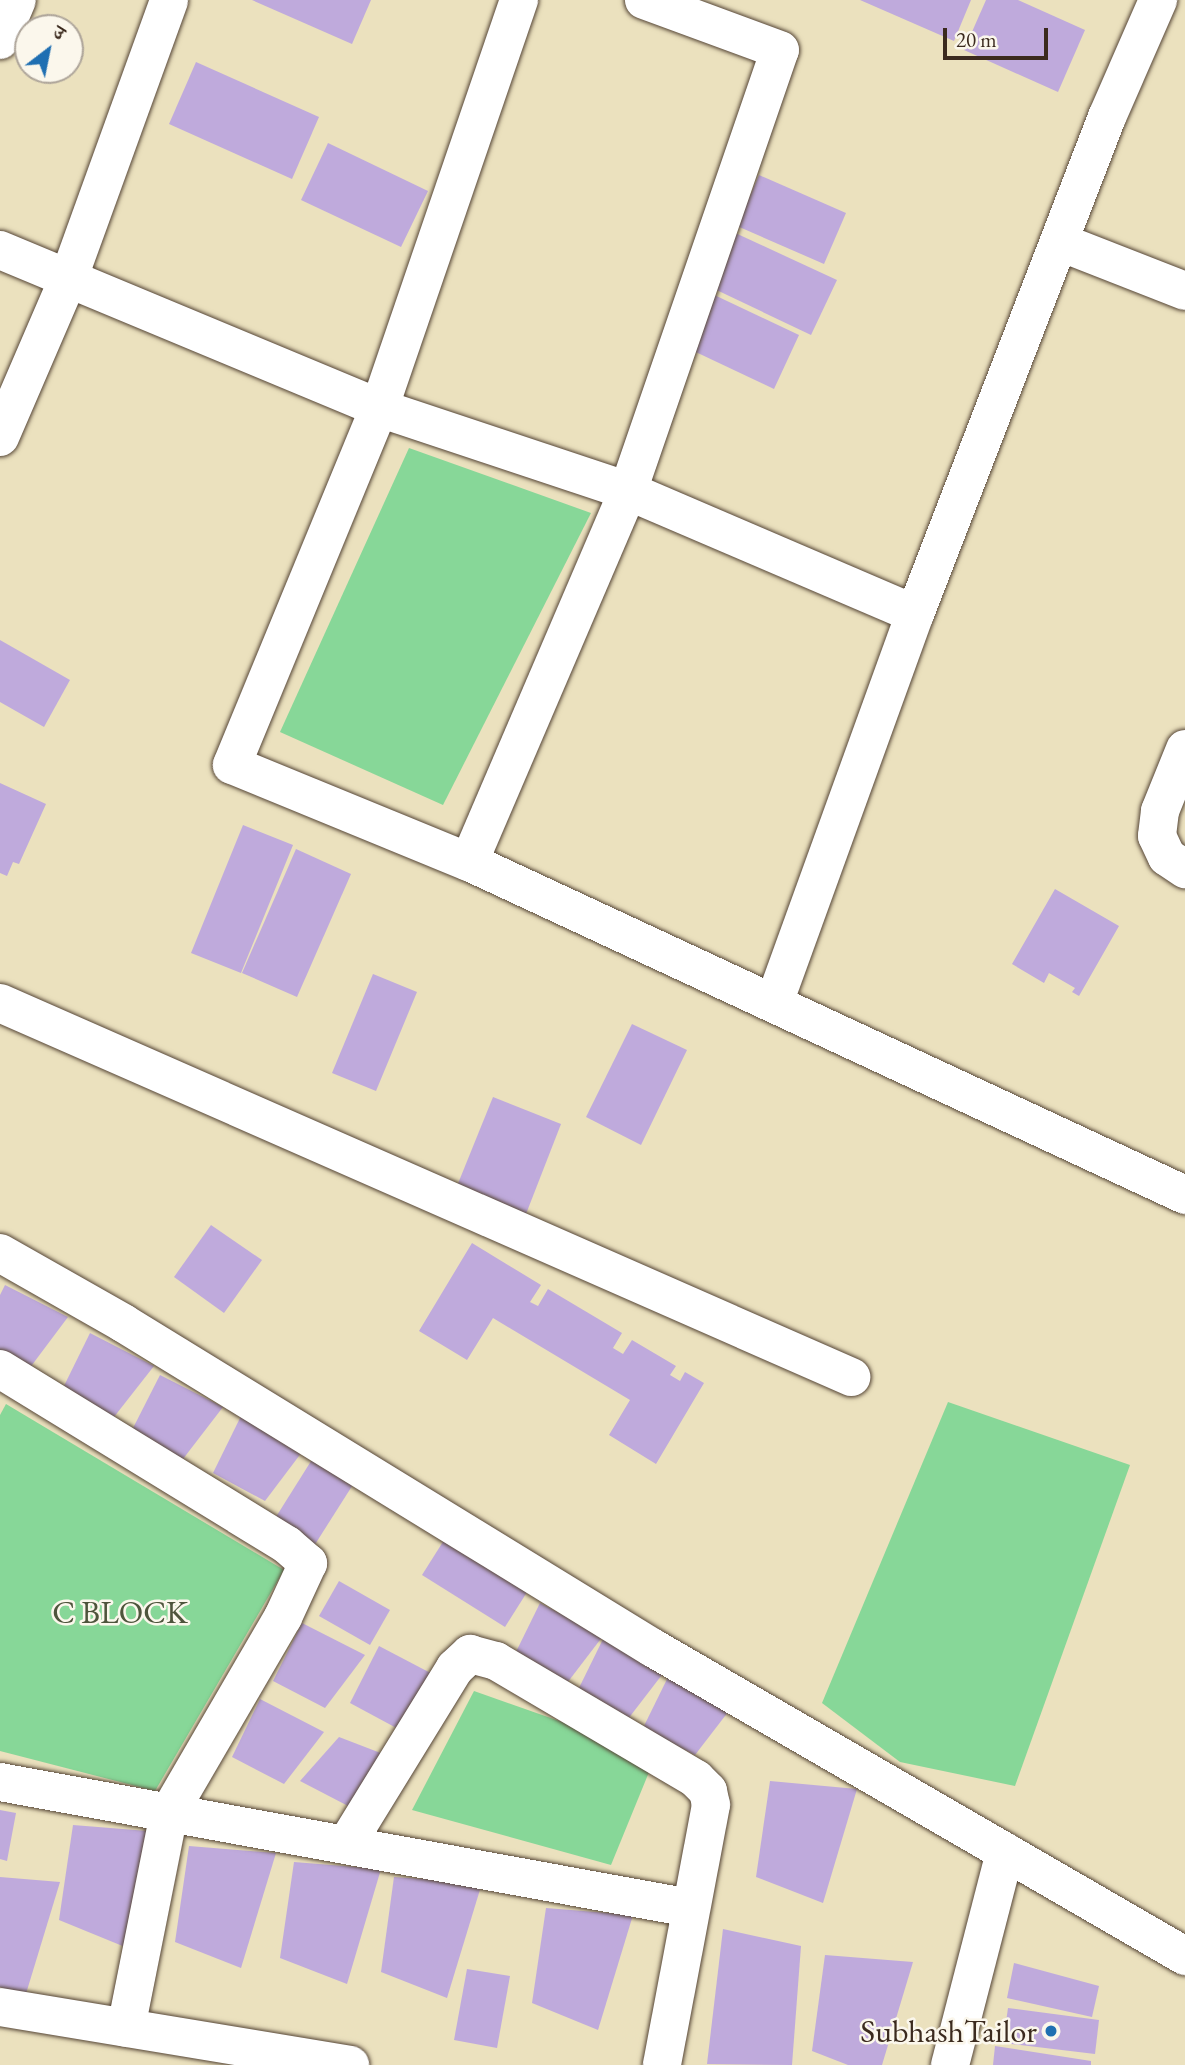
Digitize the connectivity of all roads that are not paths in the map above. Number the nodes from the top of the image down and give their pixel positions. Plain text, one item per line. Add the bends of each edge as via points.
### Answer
1 (17, 0) edge
2 (169, 0) edge
3 (519, 0) edge
4 (643, 0) edge
5 (1158, 0) edge
6 (0, 40) edge
7 (1060, 242) junction
8 (0, 250) edge
9 (69, 277) junction
10 (1185, 291) edge
11 (379, 408) junction
12 (0, 438) edge
13 (628, 491) junction
14 (915, 614) junction
15 (1185, 749) edge
16 (469, 862) junction
17 (1185, 869) edge
18 (0, 1003) edge
19 (774, 1003) junction
20 (1185, 1195) edge
21 (0, 1253) edge
22 (0, 1369) edge
23 (851, 1377) dead end
24 (0, 1782) edge
25 (169, 1813) junction
26 (346, 1845) junction
27 (1005, 1853) junction
28 (690, 1908) junction
29 (1185, 1956) edge
30 (0, 2007) edge
31 (126, 2028) junction
32 (349, 2065) edge
33 (662, 2065) edge
34 (950, 2065) edge

1 - 6 main road
2 - 9 main road
3 - 11 main road
4 - 13 main road via 780,50
5 - 7 main road
7 - 10 main road
7 - 14 main road
8 - 9 main road
9 - 11 main road
9 - 12 main road
11 - 13 main road
11 - 16 main road via 232,765
13 - 14 main road
13 - 16 main road
14 - 19 main road
15 - 17 main road via 1160,811 1157,836 1167,857
16 - 19 main road
18 - 23 main road
19 - 20 main road
21 - 27 main road via 124,1323 653,1648
22 - 25 main road via 287,1545 308,1563 283,1616
24 - 25 main road
25 - 26 main road
25 - 31 main road
26 - 28 main road
26 - 28 main road via 454,1668 470,1654 496,1661 696,1779 708,1791 711,1805
27 - 29 main road
27 - 34 main road
28 - 33 main road
30 - 31 main road
31 - 32 main road

